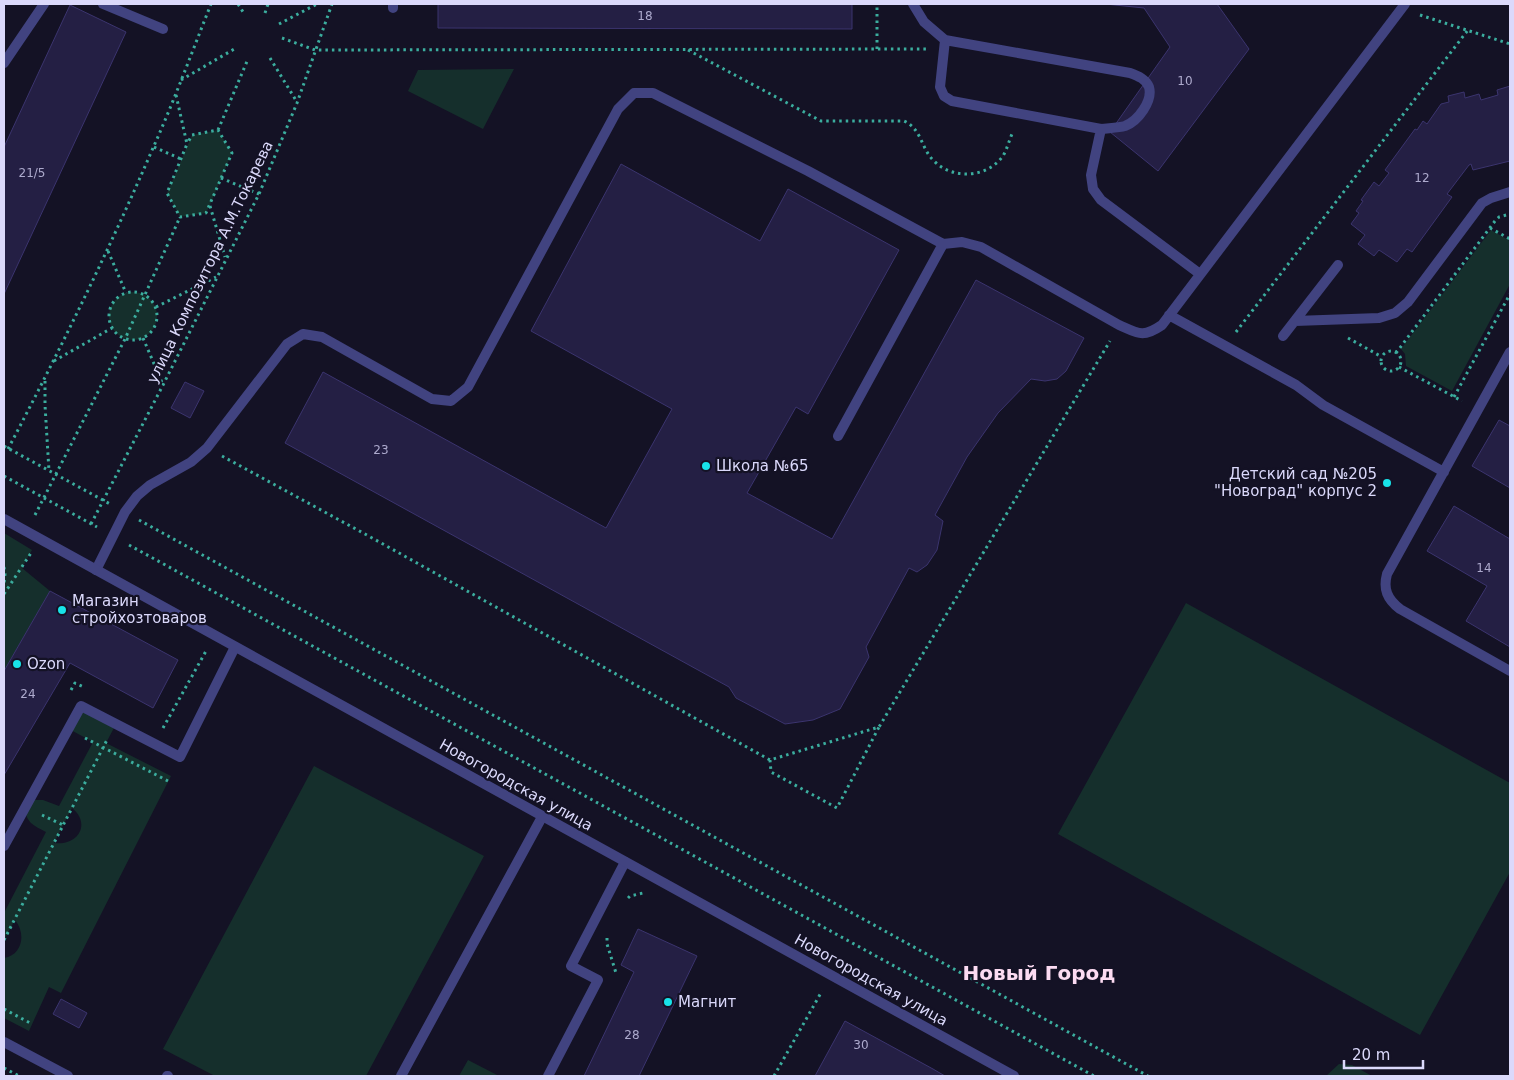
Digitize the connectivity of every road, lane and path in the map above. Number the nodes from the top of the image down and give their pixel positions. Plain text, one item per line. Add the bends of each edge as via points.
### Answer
1 (44, 4) edge
2 (103, 4) edge
3 (211, 4) edge
4 (238, 4) edge
5 (268, 4) edge
6 (317, 4) edge
7 (332, 4) edge
8 (878, 4) edge
9 (913, 4) edge
10 (1405, 4) edge
11 (265, 13) dead end
12 (1415, 14) dead end
13 (245, 15) dead end
14 (279, 24) dead end
15 (163, 29) dead end
16 (1468, 30) junction
17 (282, 38) dead end
18 (1510, 44) edge
19 (944, 45) junction
20 (236, 48) dead end
21 (877, 49) junction
22 (315, 50) junction
23 (688, 50) junction
24 (270, 58) dead end
25 (248, 59) dead end
26 (4, 63) edge
27 (181, 80) junction
28 (175, 93) junction
29 (298, 102) junction
30 (1101, 128) junction
31 (218, 130) junction
32 (1012, 134) dead end
33 (187, 144) junction
34 (154, 147) junction
35 (181, 159) junction
36 (221, 178) junction
37 (1510, 192) edge
38 (258, 194) junction
39 (210, 205) junction
40 (1510, 214) edge
41 (180, 217) junction
42 (1490, 228) junction
43 (1510, 239) edge
44 (943, 244) junction
45 (108, 251) junction
46 (226, 258) junction
47 (1338, 265) dead end
48 (1200, 274) junction
49 (217, 277) junction
50 (126, 293) junction
51 (1510, 294) edge
52 (145, 295) junction
53 (156, 307) junction
54 (1169, 315) junction
55 (1295, 321) junction
56 (1119, 325) junction
57 (112, 328) junction
58 (1283, 336) dead end
59 (143, 338) junction
60 (125, 339) junction
61 (1225, 347) junction
62 (1510, 352) edge
63 (1396, 353) junction
64 (54, 361) junction
65 (1399, 366) junction
66 (46, 378) junction
67 (163, 385) junction
68 (1454, 396) junction
69 (1478, 410) junction
70 (838, 436) dead end
71 (4, 446) edge
72 (207, 448) junction
73 (8, 449) junction
74 (48, 471) junction
75 (1444, 472) junction
76 (56, 475) junction
77 (4, 476) edge
78 (44, 498) junction
79 (103, 501) junction
80 (125, 512) junction
81 (4, 519) edge
82 (32, 521) dead end
83 (91, 524) junction
84 (113, 537) junction
85 (32, 550) dead end
86 (4, 567) edge
87 (96, 570) junction
88 (4, 585) edge
89 (4, 594) edge
90 (235, 647) junction
91 (1510, 671) edge
92 (116, 724) junction
93 (879, 727) junction
94 (69, 729) junction
95 (103, 747) junction
96 (770, 760) junction
97 (168, 781) dead end
98 (542, 817) junction
99 (4, 846) edge
100 (625, 862) junction
101 (4, 940) edge
102 (824, 988) dead end
103 (4, 1009) edge
104 (32, 1024) dead end
105 (4, 1042) edge
106 (4, 1068) edge
107 (19, 1076) edge
108 (68, 1076) edge
109 (401, 1076) edge
110 (548, 1076) edge
111 (774, 1076) edge
112 (1014, 1076) edge
113 (1094, 1076) edge
114 (1148, 1076) edge

1 - 26 street
2 - 15 street
3 - 27 path
4 - 13 path
5 - 11 path
6 - 14 path
7 - 22 path, улица Композитора А.М.Токарева
8 - 21 path
9 - 19 street
10 - 48 street
12 - 16 path
16 - 18 path
16 - 61 path
17 - 22 path
19 - 21 path
19 - 30 street via 940,87 944,96 952,101
19 - 30 street via 1130,73 1143,78 1149,88 1140,116 1125,126
20 - 27 path
21 - 23 path
22 - 23 path
22 - 29 path, улица Композитора А.М.Токарева
23 - 32 path via 821,121 904,121 916,130 934,162 963,175 976,174 998,161
24 - 29 path
25 - 31 path
27 - 28 path
28 - 33 path
28 - 34 path
29 - 38 path, улица Композитора А.М.Токарева
30 - 48 street via 1091,175 1093,188 1101,200
31 - 33 path via 192,135
31 - 36 path via 232,153
33 - 35 path
34 - 35 path
34 - 45 path
35 - 41 path via 167,193
36 - 38 path
36 - 39 path
37 - 55 street via 1482,204 1410,301 1395,313 1379,318
38 - 46 path, улица Композитора А.М.Токарева
39 - 41 path via 206,214
39 - 46 path
40 - 42 path via 1497,219
41 - 52 path
42 - 43 path
42 - 63 path
44 - 56 street via 962,242 981,247
44 - 70 street
44 - 72 street via 653,93 634,93 618,109 468,387 452,401 432,399 322,336 303,334 286,344
45 - 50 path
45 - 64 path
46 - 49 path, улица Композитора А.М.Токарева
47 - 55 street
48 - 54 street
49 - 53 path
49 - 67 path, улица Композитора А.М.Токарева
50 - 52 path
50 - 57 path via 118,297 110,309
51 - 68 path
52 - 53 path
52 - 60 path
53 - 59 path via 155,326
54 - 56 street via 1150,334 1137,334
54 - 61 street
55 - 58 street
56 - 93 path
57 - 60 path
57 - 64 path
59 - 60 path
59 - 67 path
60 - 76 path
61 - 75 street
62 - 69 street
63 - 65 path via 1400,359
63 - 65 path via 1385,353 1381,362 1387,370 1395,370
64 - 66 path
65 - 68 path
66 - 73 path
66 - 74 path
67 - 79 path, улица Композитора А.М.Токарева
68 - 69 path
69 - 75 street
71 - 73 path
72 - 80 street via 137,496
72 - 96 path
73 - 74 path
74 - 76 path
75 - 91 street via 1387,574 1386,594 1400,609
76 - 78 path
76 - 79 path
77 - 78 path
78 - 82 path
78 - 83 path
79 - 80 path
79 - 83 path, улица Композитора А.М.Токарева
80 - 84 street
80 - 114 path
81 - 87 street, Новогородская улица
83 - 84 path
84 - 87 street
84 - 113 path
85 - 89 path
86 - 88 path
87 - 90 street, Новогородская улица
90 - 92 street via 180,757
90 - 98 street, Новогородская улица
92 - 94 street via 81,706
92 - 95 path
93 - 96 path
93 - 96 path via 837,808 771,772
94 - 95 path
94 - 99 street
95 - 97 path
95 - 101 path
98 - 100 street, Новогородская улица
98 - 109 street
100 - 110 street via 571,966 598,980
100 - 112 street, Новогородская улица
102 - 111 path
103 - 104 path
105 - 108 street
106 - 107 path

